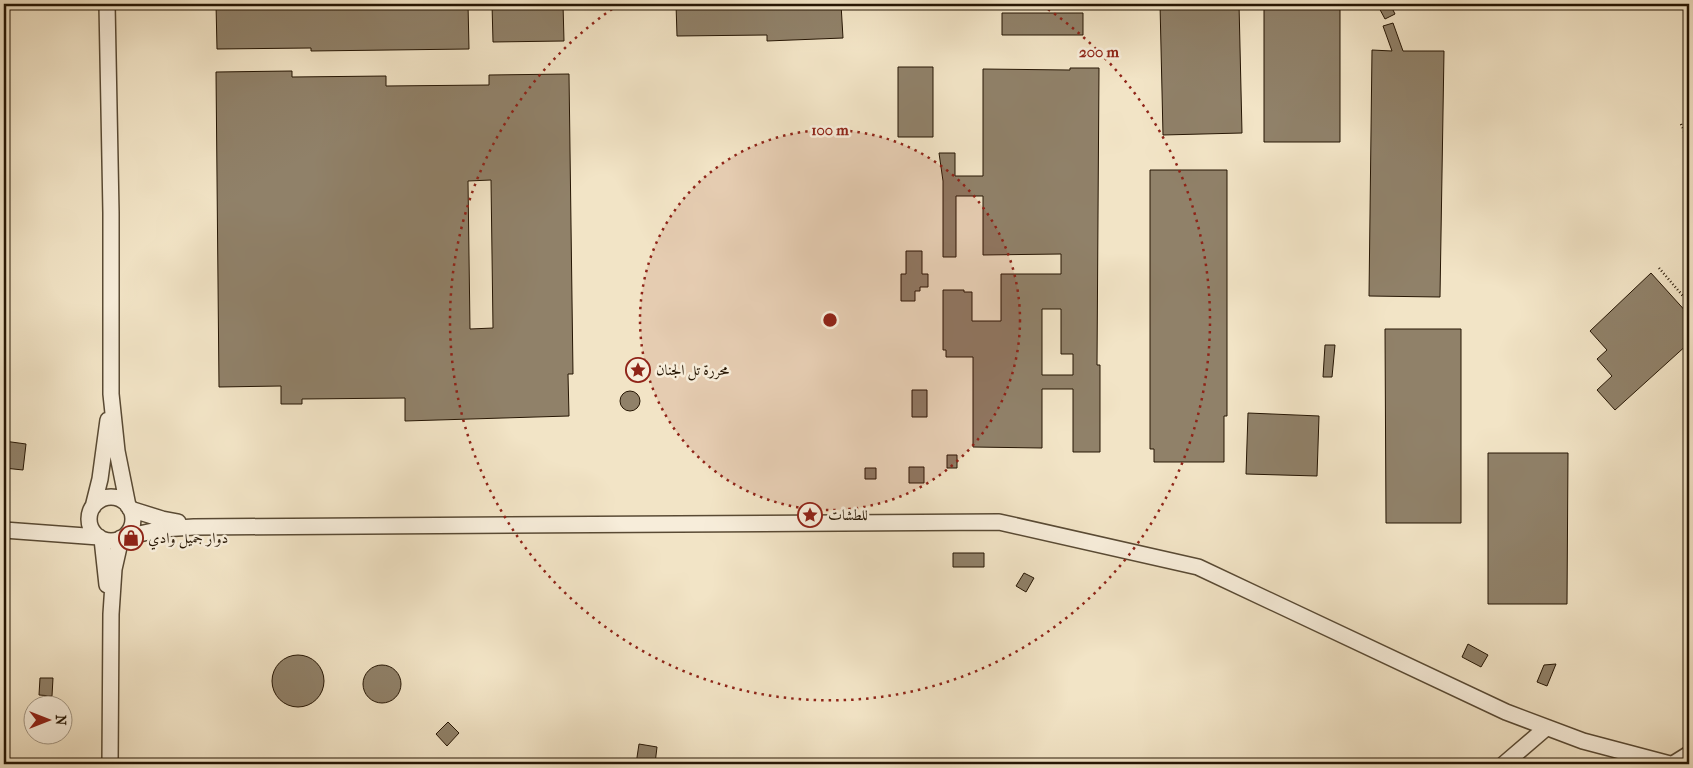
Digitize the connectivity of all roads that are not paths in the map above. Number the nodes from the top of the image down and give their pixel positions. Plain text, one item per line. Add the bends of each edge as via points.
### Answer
1 (107, 4) edge
2 (111, 394) junction
3 (129, 508) junction
4 (91, 512) junction
5 (194, 527) junction
6 (4, 530) edge
7 (74, 535) junction
8 (101, 538) junction
9 (121, 538) junction
10 (110, 614) junction
11 (1546, 728) junction
12 (1689, 754) edge
13 (110, 764) edge
14 (1504, 764) edge
15 (1671, 764) edge

1 - 2 street
2 - 3 street via 117,451
2 - 4 street via 100,479
3 - 4 street via 118,498 111,497 104,498
3 - 5 street
3 - 9 street via 132,526
4 - 7 street
4 - 8 street via 92,529
5 - 9 street via 162,529
5 - 11 street via 999,522 1198,567
6 - 7 street
7 - 8 street
8 - 9 street via 110,541
8 - 10 street
9 - 10 street
10 - 13 street
11 - 14 street
11 - 15 street
12 - 15 street

